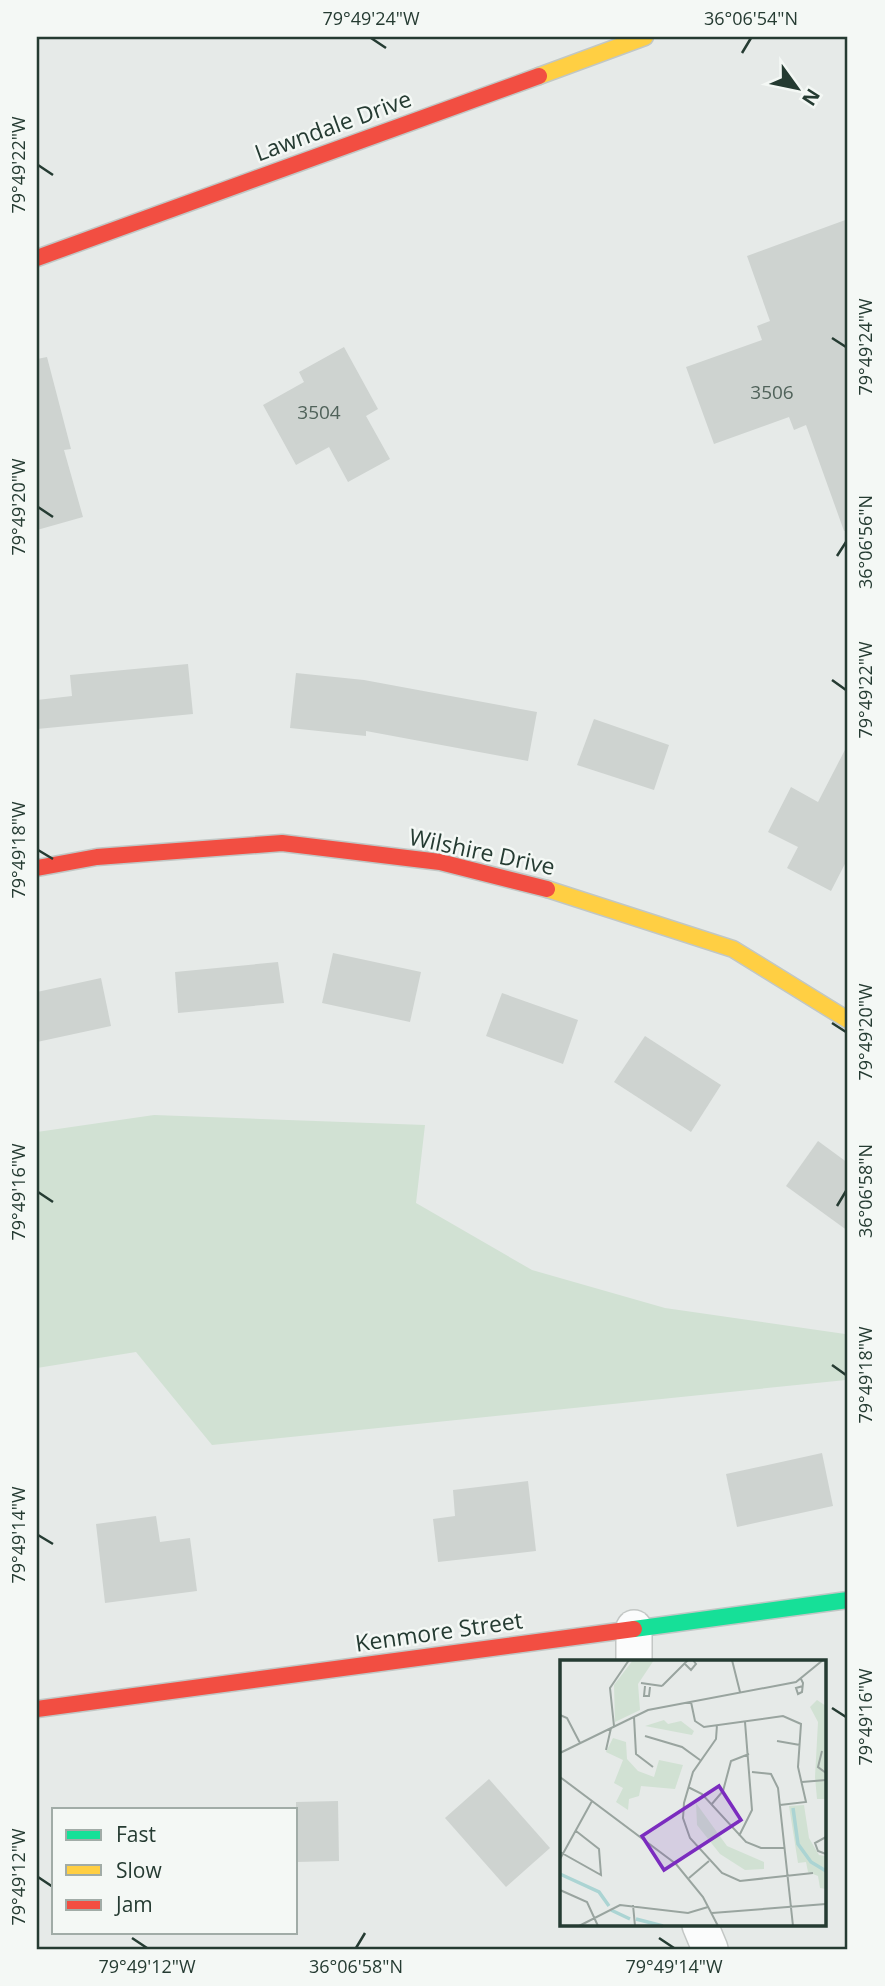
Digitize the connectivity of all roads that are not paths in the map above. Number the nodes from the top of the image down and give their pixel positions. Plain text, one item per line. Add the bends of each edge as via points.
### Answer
1 (645, 37) edge
2 (37, 258) edge
3 (37, 868) edge
4 (848, 1020) edge
5 (848, 1600) edge
6 (634, 1628) junction
7 (634, 1660) edge
8 (37, 1709) edge
9 (700, 1926) edge
10 (710, 1949) edge

1 - 2 street, Lawndale Drive
3 - 4 street, Wilshire Drive via 97,858 282,844 440,862 580,898 733,949
5 - 6 street, Kenmore Street
6 - 7 street
6 - 8 street, Kenmore Street
9 - 10 street

